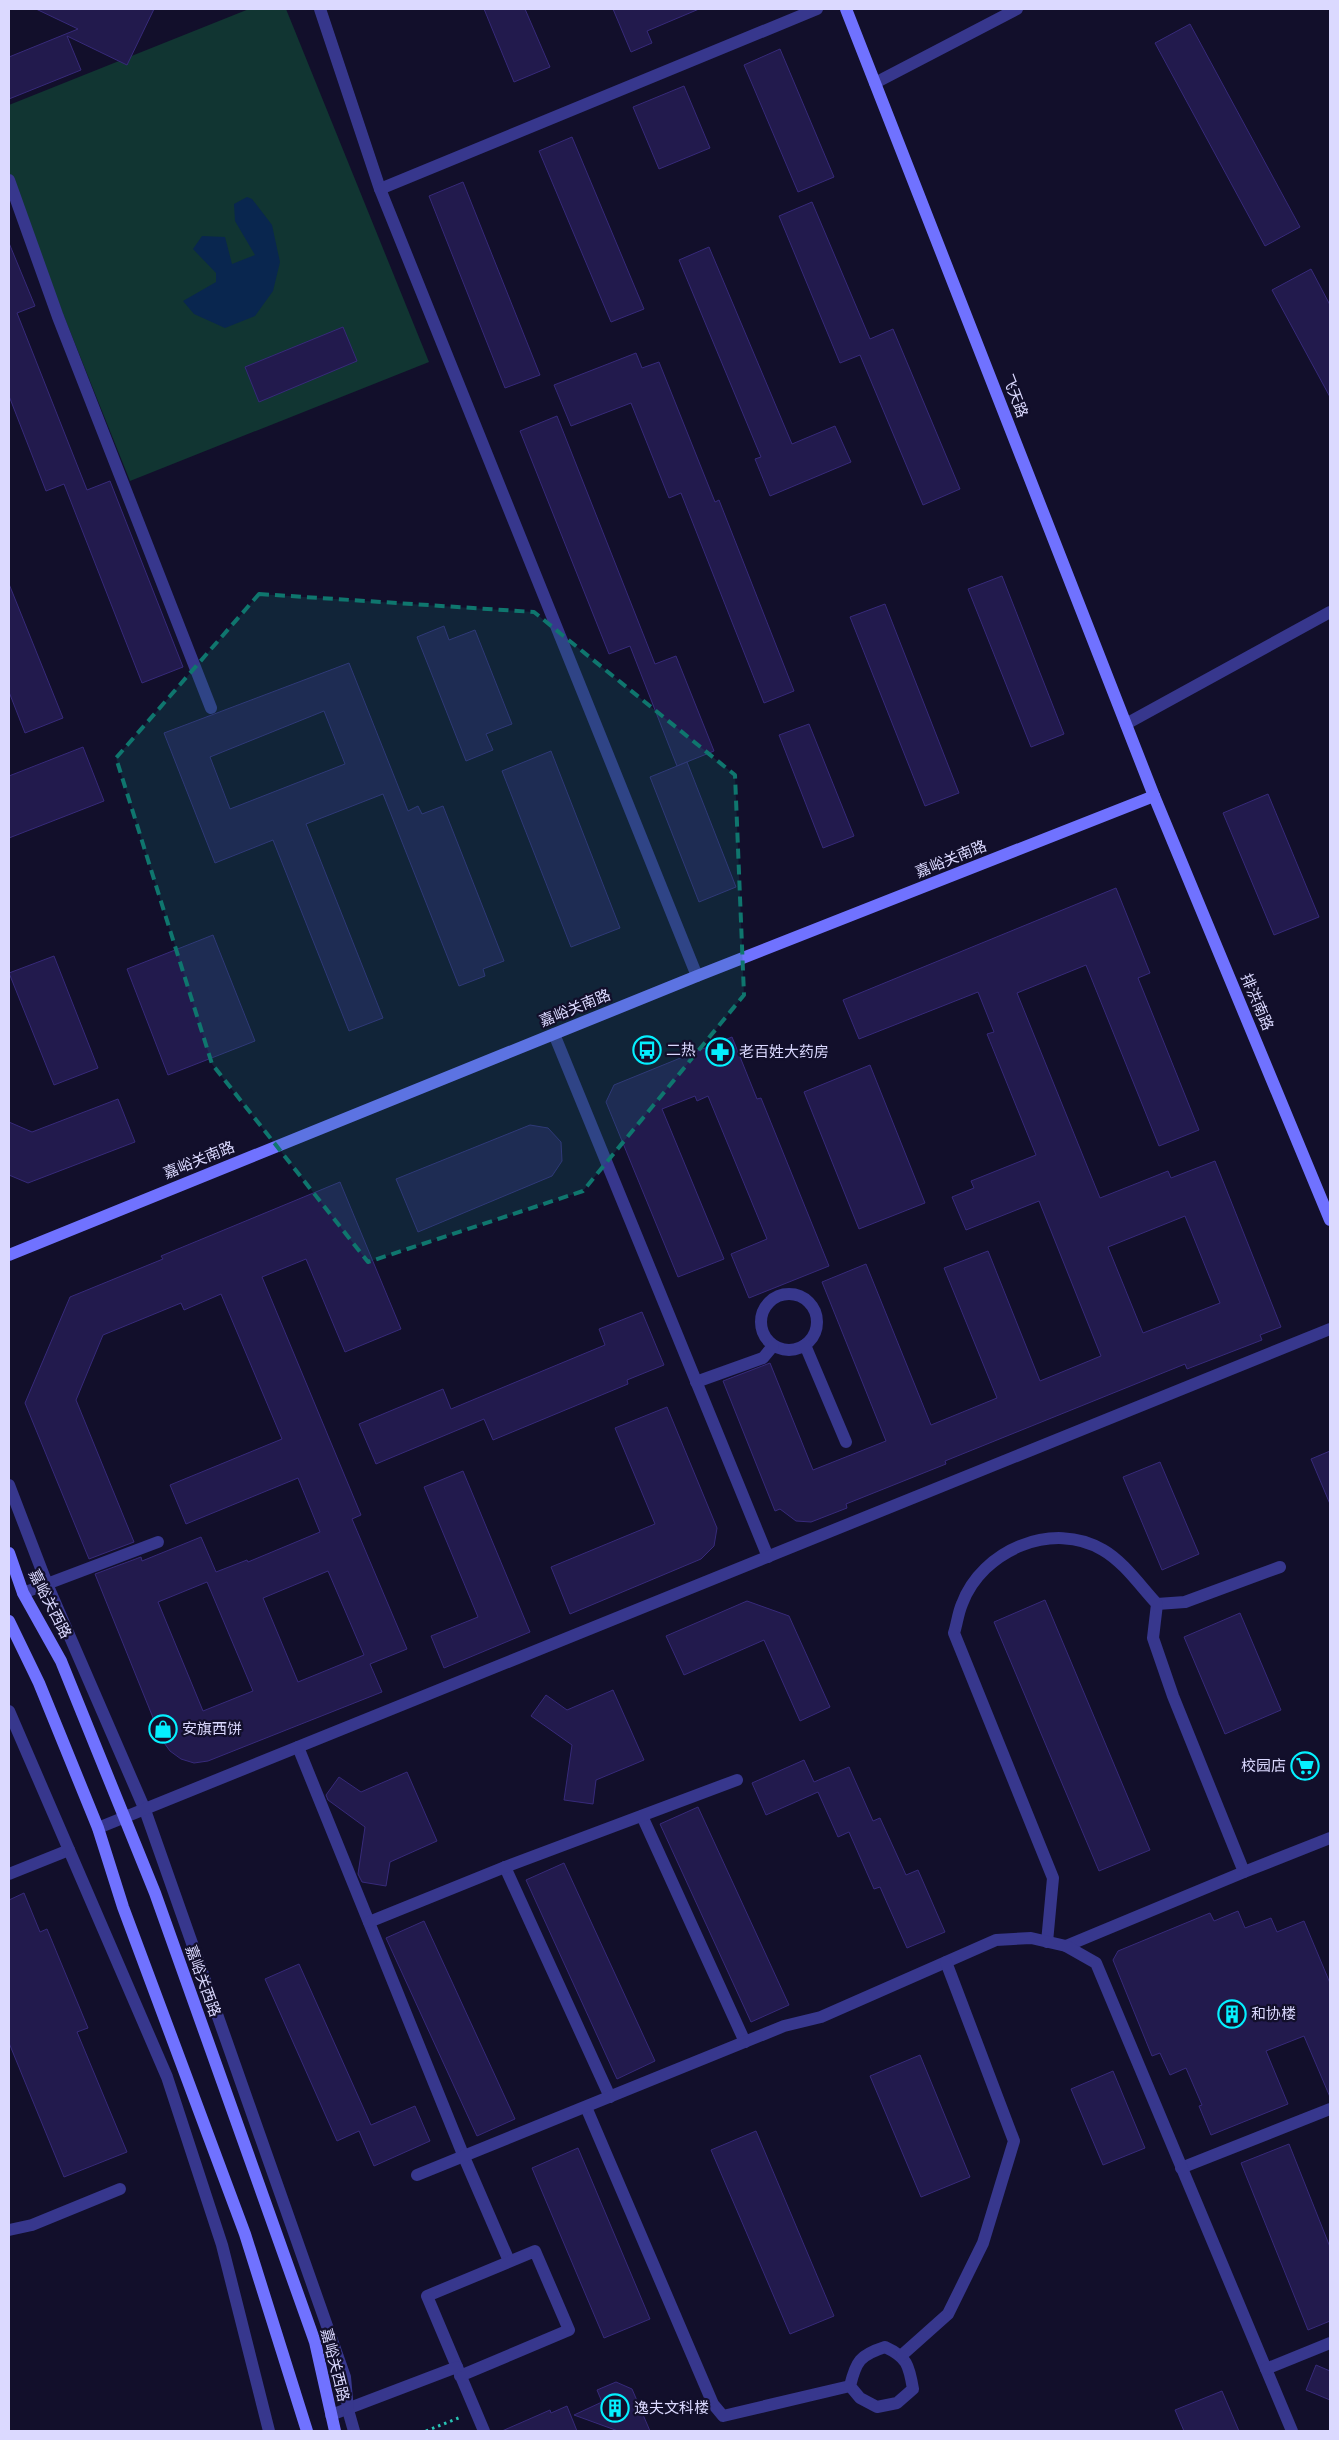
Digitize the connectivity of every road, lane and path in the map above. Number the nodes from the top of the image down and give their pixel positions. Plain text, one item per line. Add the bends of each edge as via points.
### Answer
1 (320, 9) edge
2 (817, 9) edge
3 (846, 9) edge
4 (1017, 9) edge
5 (875, 83) junction
6 (9, 180) edge
7 (380, 189) junction
8 (1330, 612) edge
9 (210, 708) dead end
10 (1126, 724) junction
11 (1154, 796) junction
12 (697, 976) junction
13 (554, 1034) junction
14 (1330, 1220) edge
15 (9, 1255) edge
16 (1330, 1329) edge
17 (804, 1345) junction
18 (773, 1346) junction
19 (696, 1382) junction
20 (846, 1442) dead end
21 (9, 1485) edge
22 (158, 1542) dead end
23 (9, 1553) edge
24 (768, 1557) junction
25 (1280, 1567) dead end
26 (47, 1584) junction
27 (23, 1593) junction
28 (1156, 1604) junction
29 (9, 1621) edge
30 (9, 1711) edge
31 (298, 1747) junction
32 (737, 1780) dead end
33 (145, 1810) junction
34 (642, 1816) junction
35 (124, 1817) junction
36 (98, 1828) junction
37 (1329, 1843) edge
38 (69, 1850) junction
39 (505, 1867) junction
40 (1244, 1872) junction
41 (9, 1874) edge
42 (369, 1922) junction
43 (1047, 1942) junction
44 (1066, 1946) junction
45 (946, 1962) junction
46 (745, 2042) junction
47 (610, 2097) junction
48 (586, 2107) junction
49 (1330, 2109) edge
50 (464, 2157) junction
51 (1181, 2168) junction
52 (417, 2175) dead end
53 (120, 2189) dead end
54 (9, 2230) edge
55 (509, 2261) junction
56 (1330, 2343) edge
57 (902, 2355) junction
58 (1266, 2369) junction
59 (458, 2371) junction
60 (850, 2386) junction
61 (348, 2410) junction
62 (475, 2411) junction
63 (331, 2415) junction
64 (270, 2431) edge
65 (307, 2431) edge
66 (335, 2431) edge
67 (354, 2431) edge
68 (426, 2431) edge
69 (484, 2431) edge
70 (1292, 2431) edge

1 - 7 street
2 - 7 street
3 - 5 main road, 飞天路
4 - 5 street
5 - 10 main road, 飞天路
6 - 9 street via 58,317
7 - 12 street
8 - 10 street
10 - 11 main road, 飞天路
11 - 12 main road, 嘉峪关南路
11 - 14 main road, 排洪南路
12 - 13 main road, 嘉峪关南路
13 - 15 main road, 嘉峪关南路
13 - 19 street
16 - 24 street
17 - 18 street via 794,1350
17 - 18 street via 812,1337 816,1316 804,1298 793,1294 773,1299 761,1317 761,1328
17 - 20 street
18 - 19 street via 763,1358
19 - 24 street
21 - 26 street
22 - 26 street
23 - 27 main road, 嘉峪关西路
24 - 31 street
25 - 28 street via 1185,1602
26 - 27 street
26 - 33 street
27 - 35 main road, 嘉峪关西路 via 61,1661
28 - 40 street via 1153,1638
28 - 43 street via 1104,1551 1082,1540 1057,1536 1032,1541 1003,1554 979,1576 962,1603 954,1633 1052,1878
29 - 36 main road via 40,1683
30 - 38 street
31 - 33 street
31 - 42 street
32 - 34 street
33 - 35 street
33 - 61 street via 345,2377
34 - 39 street
34 - 46 street
35 - 36 street
35 - 63 main road, 嘉峪关西路 via 158,1903 315,2342
36 - 65 main road via 123,1906 245,2234
37 - 40 street
38 - 41 street
38 - 64 street via 167,2076 222,2245
39 - 42 street
39 - 47 street
40 - 44 street
42 - 50 street
43 - 44 street
43 - 45 street via 1031,1938 996,1940
44 - 51 street via 1096,1963
45 - 46 street via 821,2017 784,2026
45 - 57 street via 1014,2141 984,2243 948,2314
46 - 47 street
47 - 48 street
48 - 50 street
48 - 60 street via 713,2404 723,2416
49 - 51 street
50 - 52 street
50 - 55 street
51 - 58 street
53 - 54 street via 32,2225
55 - 59 street via 427,2296
55 - 59 street via 535,2250 569,2330
56 - 58 street
57 - 60 street via 885,2347 866,2353 855,2366
57 - 60 street via 913,2389 897,2403 877,2407 860,2398
58 - 70 street
59 - 61 street via 416,2381
59 - 62 street
61 - 63 street
61 - 67 street
62 - 68 path
62 - 69 street
63 - 66 main road, 嘉峪关西路

